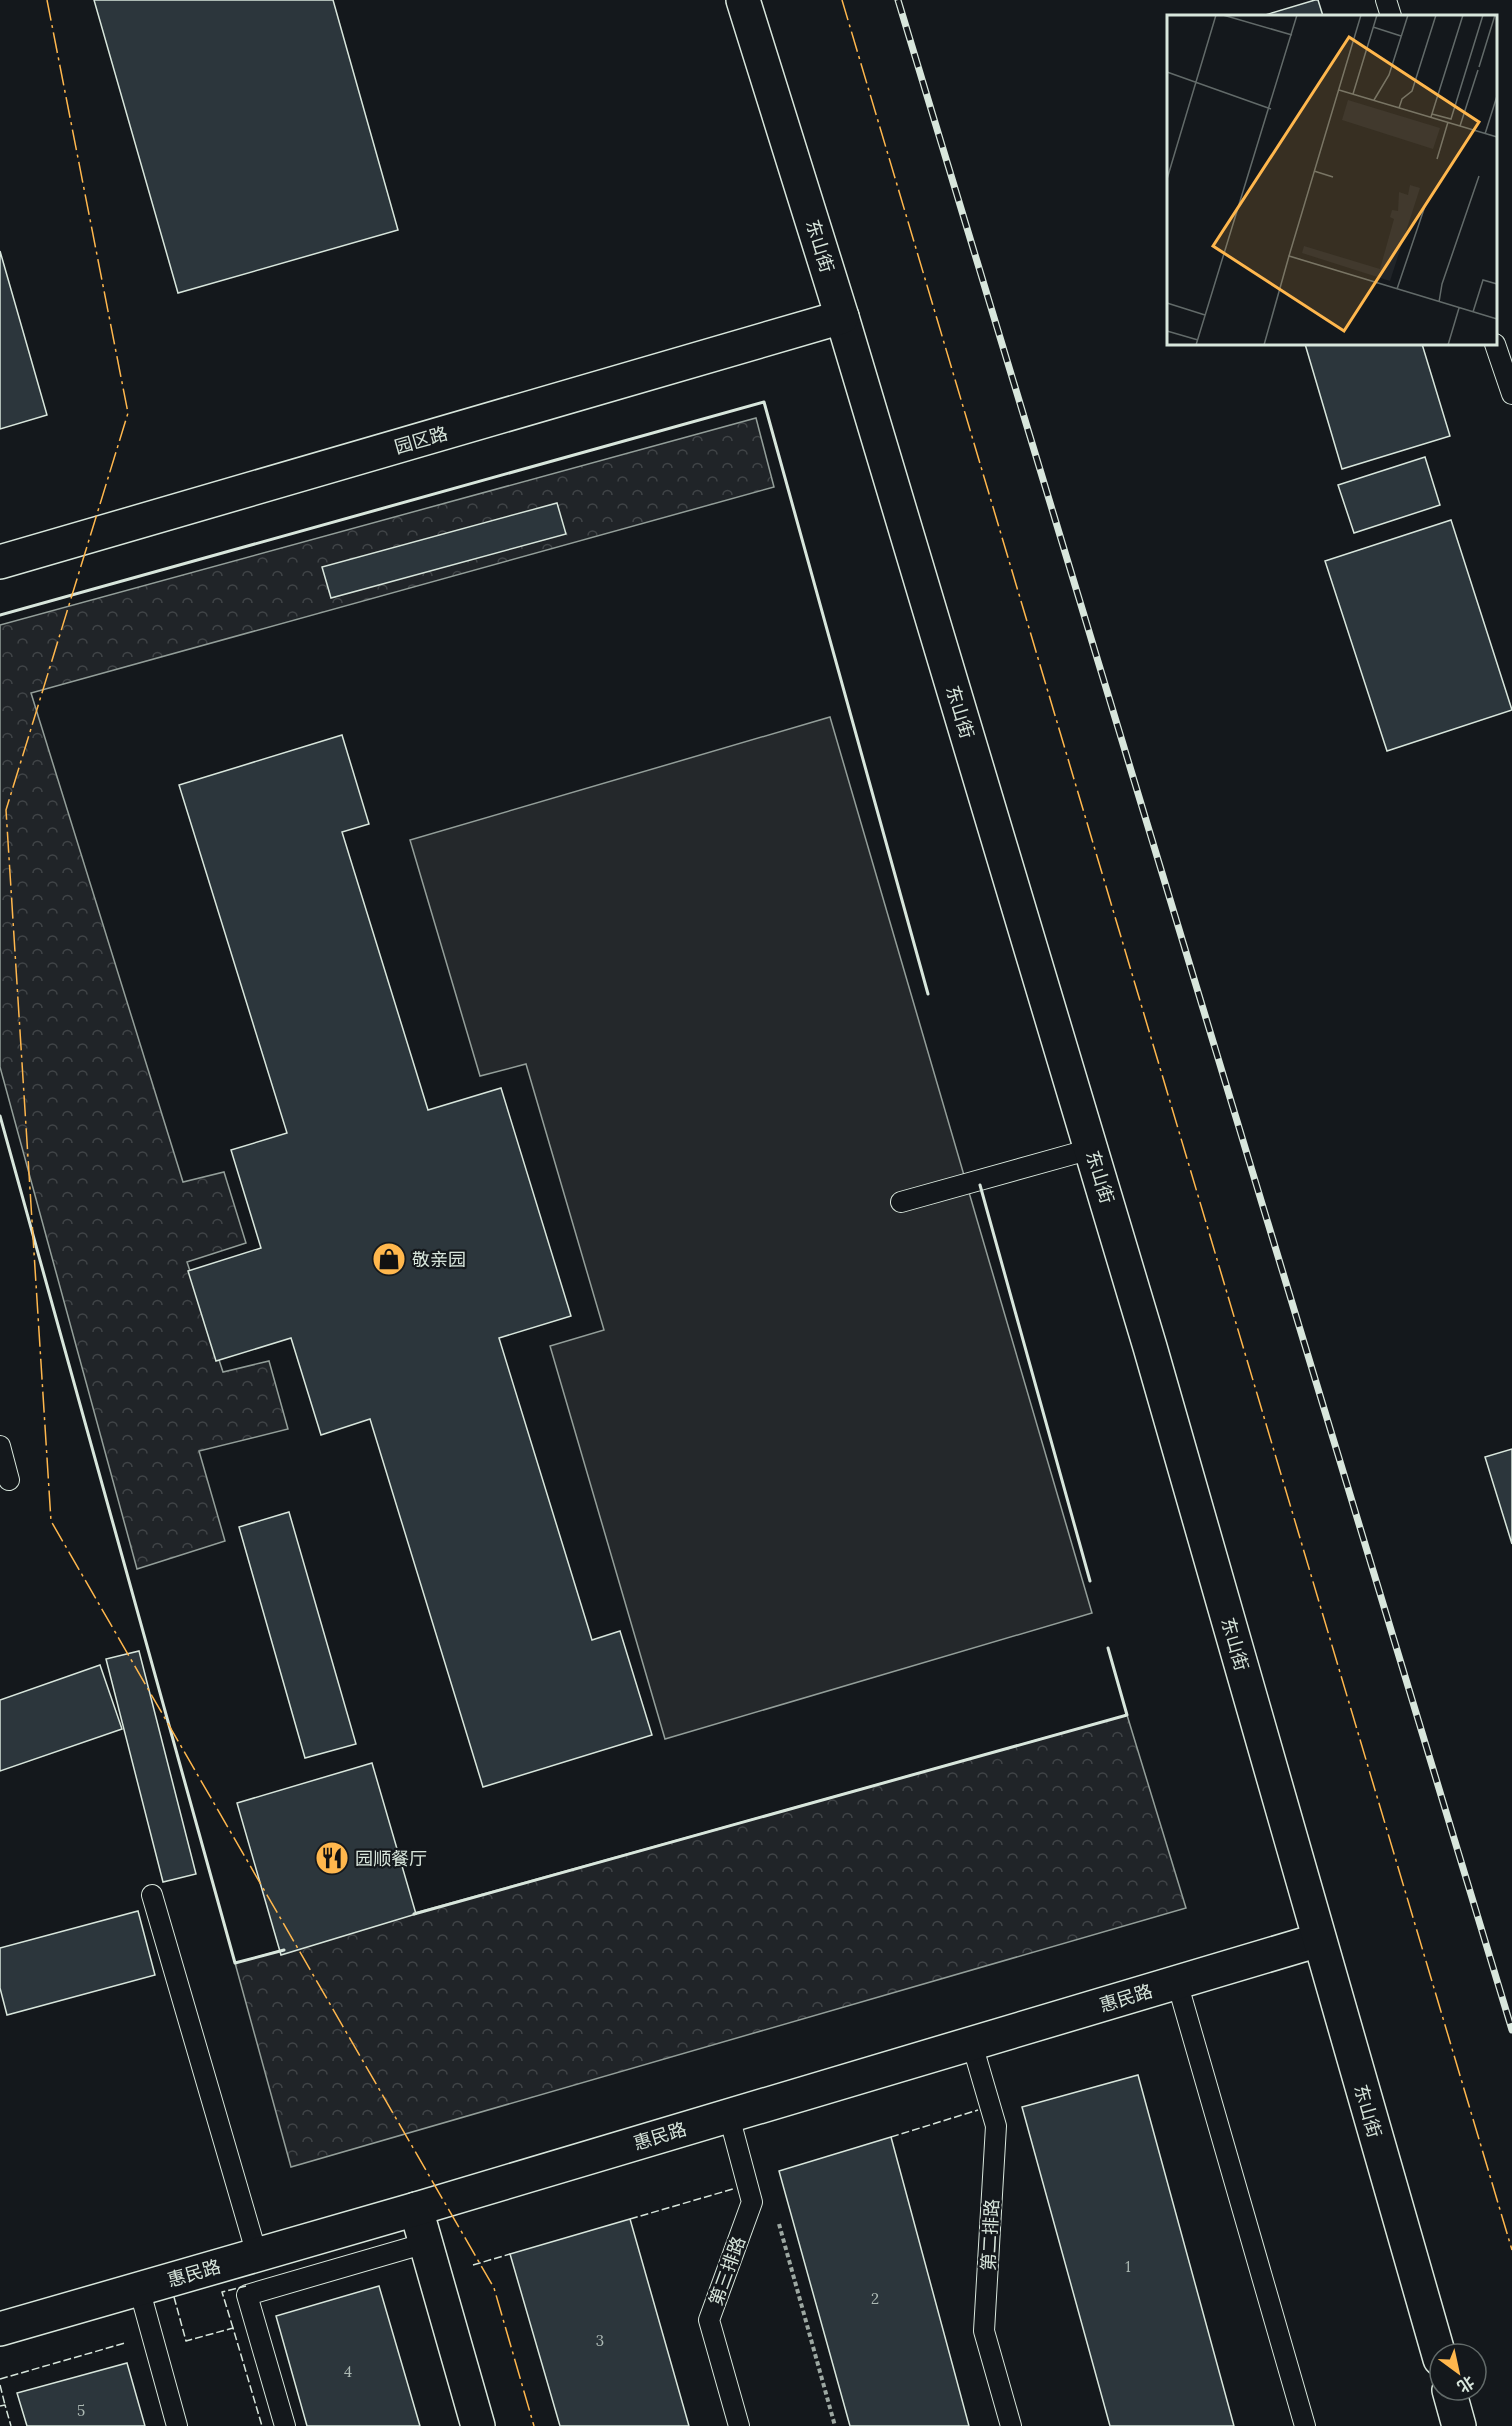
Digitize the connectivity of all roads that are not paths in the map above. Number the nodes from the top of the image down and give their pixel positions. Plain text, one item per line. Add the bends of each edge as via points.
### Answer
1 (743, 0) edge
2 (1386, 0) edge
3 (1391, 15) edge
4 (842, 317) junction
5 (1495, 345) edge
6 (1512, 394) edge
7 (0, 562) edge
8 (1091, 1149) junction
9 (901, 1202) dead end
10 (0, 1446) edge
11 (9, 1480) dead end
12 (152, 1895) dead end
13 (1319, 1940) junction
14 (1177, 1982) junction
15 (972, 2044) junction
16 (729, 2116) junction
17 (416, 2209) junction
18 (426, 2243) junction
19 (257, 2255) junction
20 (139, 2288) junction
21 (0, 2329) edge
22 (1435, 2342) edge
23 (1452, 2402) edge
24 (177, 2426) edge
25 (285, 2426) edge
26 (478, 2426) edge
27 (739, 2426) edge
28 (1011, 2426) edge
29 (1305, 2426) edge
30 (1459, 2426) edge

1 - 4 main road, 东山街
2 - 3 lane
4 - 7 main road, 园区路
4 - 8 main road, 东山街
5 - 6 lane
8 - 9 lane
8 - 13 main road, 东山街
10 - 11 lane
12 - 19 lane
13 - 14 main road, 惠民路
13 - 22 main road, 东山街
14 - 15 main road, 惠民路
14 - 29 lane
15 - 16 main road, 惠民路
15 - 28 lane, 第二排路 via 996,2126 984,2331
16 - 17 main road, 惠民路
16 - 27 lane, 第三排路 via 752,2202 709,2320
17 - 18 main road
17 - 19 main road, 惠民路
18 - 25 lane via 247,2295
18 - 26 main road
19 - 20 main road, 惠民路
20 - 21 main road, 惠民路
20 - 24 lane
23 - 30 main road

